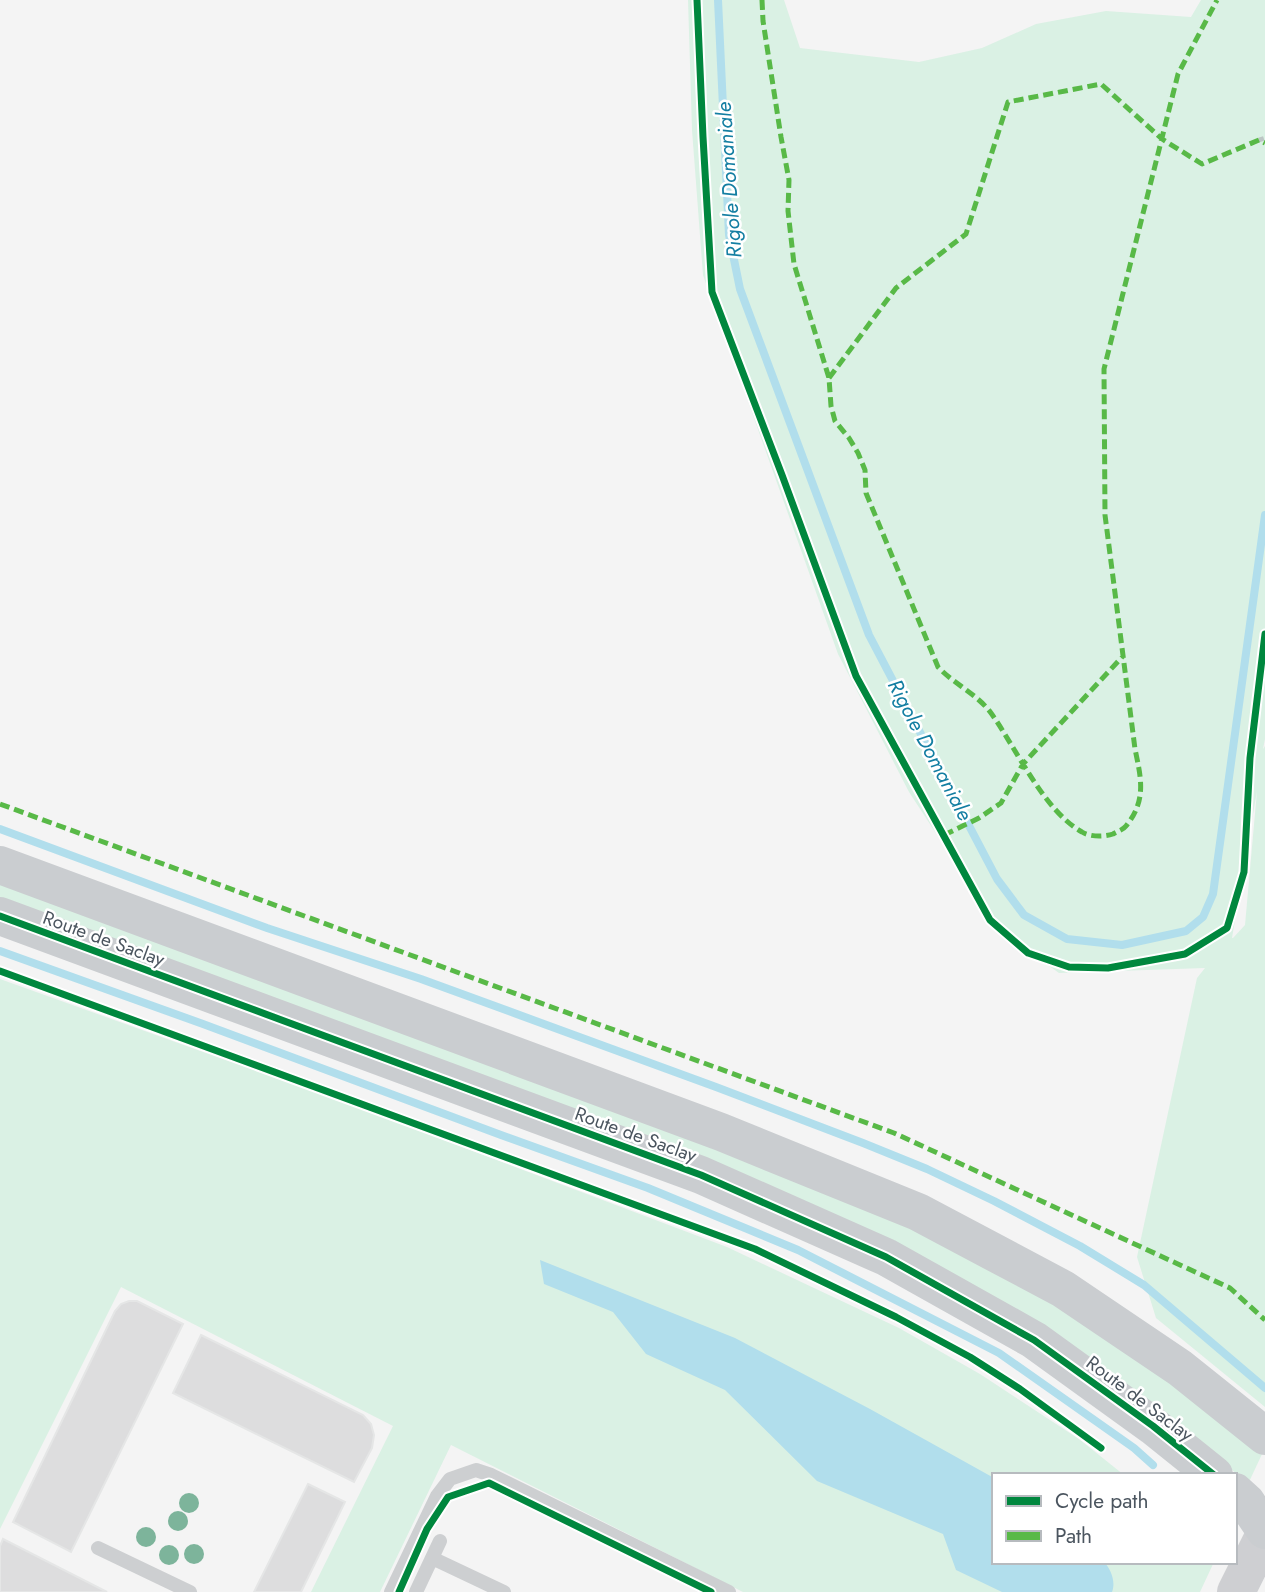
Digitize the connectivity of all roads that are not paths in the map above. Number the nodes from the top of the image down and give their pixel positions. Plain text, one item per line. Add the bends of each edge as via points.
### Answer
1 (0, 866) edge
2 (0, 916) edge
3 (1265, 1436) edge
4 (1212, 1473) edge
5 (1237, 1494) edge
6 (1265, 1532) edge
7 (440, 1541) dead end
8 (98, 1548) dead end
9 (432, 1559) junction
10 (190, 1592) edge
11 (391, 1592) edge
12 (416, 1592) edge
13 (504, 1592) edge
14 (729, 1592) edge
15 (1236, 1592) edge

1 - 3 main road, Route de Saclay via 721,1132 918,1212 1063,1289 1180,1368
2 - 4 main road, Route de Saclay via 701,1175 886,1257 1034,1340
5 - 6 main road
6 - 15 main road
7 - 9 lane
8 - 10 lane
9 - 12 lane
9 - 13 lane
11 - 14 lane via 437,1496 450,1479 477,1470

